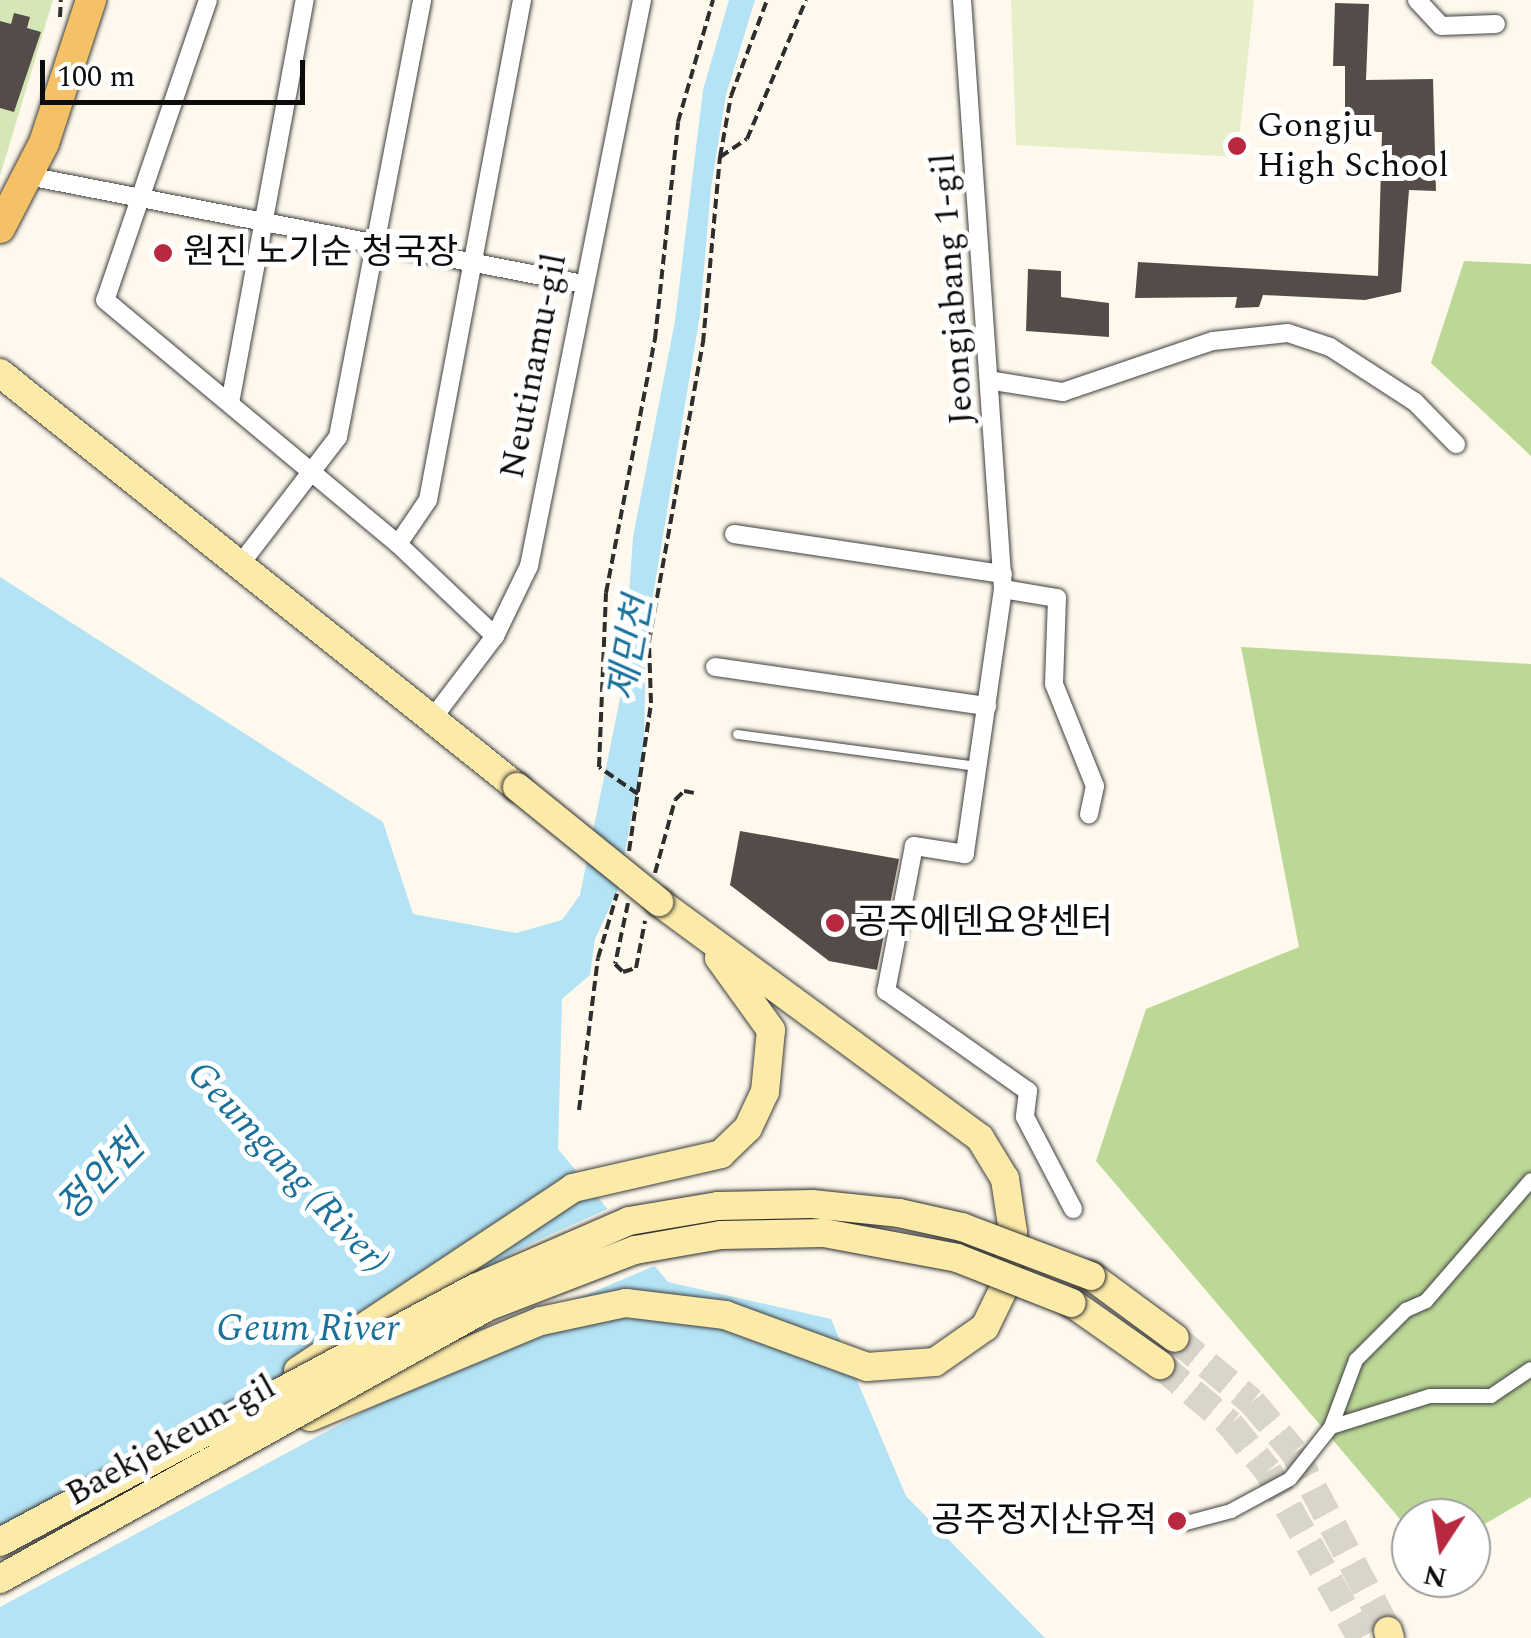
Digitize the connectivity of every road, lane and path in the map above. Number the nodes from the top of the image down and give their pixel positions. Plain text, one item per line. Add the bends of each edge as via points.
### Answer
1 (91, 0) edge
2 (208, 0) edge
3 (305, 0) edge
4 (422, 0) edge
5 (522, 0) edge
6 (712, 0) edge
7 (767, 0) edge
8 (806, 0) edge
9 (962, 0) edge
10 (1417, 0) edge
11 (638, 1) edge
12 (1496, 24) dead end
13 (720, 157) junction
14 (28, 176) junction
15 (137, 202) junction
16 (264, 224) junction
17 (0, 228) edge
18 (375, 246) junction
19 (473, 264) junction
20 (582, 284) junction
21 (0, 373) edge
22 (994, 380) junction
23 (230, 403) junction
24 (1456, 444) dead end
25 (315, 474) junction
26 (734, 534) dead end
27 (398, 544) junction
28 (242, 562) junction
29 (1004, 581) junction
30 (495, 636) junction
31 (715, 667) dead end
32 (987, 706) junction
33 (432, 719) junction
34 (737, 734) dead end
35 (978, 766) junction
36 (640, 795) junction
37 (1089, 814) dead end
38 (628, 856) dead end
39 (618, 890) dead end
40 (688, 921) junction
41 (580, 1110) dead end
42 (1531, 1180) edge
43 (1073, 1208) dead end
44 (1175, 1338) tunnel mouth
45 (1160, 1365) tunnel mouth
46 (1531, 1368) edge
47 (1331, 1427) junction
48 (193, 1442) junction
49 (196, 1472) junction
50 (1186, 1523) dead end
51 (0, 1542) edge
52 (0, 1579) edge

1 - 14 main road
2 - 15 street
3 - 16 street
4 - 18 street
5 - 19 street
6 - 36 path via 678,122 654,339 606,593 601,768
7 - 13 path via 731,96
8 - 13 path via 747,139
9 - 22 street, Jeongjabang 1-gil
10 - 12 street via 1442,26
11 - 20 street, Neutinamu-gil
13 - 36 path via 703,343 649,642 651,703
14 - 15 street
14 - 17 main road
15 - 16 street
15 - 23 street via 105,300
16 - 18 street
16 - 23 street
18 - 19 street
18 - 25 street via 338,438
19 - 20 street
19 - 27 street via 428,500
20 - 30 street, Neutinamu-gil via 529,566
21 - 28 main road
22 - 24 street via 1063,392 1213,341 1288,333 1330,347 1415,402
22 - 29 street, Jeongjabang 1-gil
23 - 25 street
25 - 27 street
25 - 28 street
26 - 29 street
27 - 30 street
28 - 33 main road
29 - 32 street, Jeongjabang 1-gil
29 - 37 street via 1057,598 1054,684 1095,786
30 - 33 street, Neutinamu-gil
31 - 32 street
32 - 35 street, Jeongjabang 1-gil
33 - 40 main road, bridge
34 - 35 lane
35 - 43 street, Jeongjabang 1-gil via 965,854 914,846 886,991 1028,1091 1025,1117
36 - 38 path
39 - 41 path via 598,958
40 - 48 main road, bridge via 772,1030 770,1071 748,1128 721,1154 574,1188
40 - 49 main road, bridge via 980,1138 1005,1179 1013,1232 1004,1288 985,1327 935,1362 866,1367 724,1315 626,1303 540,1320
42 - 47 street via 1426,1301 1406,1310 1356,1360
44 - 48 main road, Baekjekeun-gil, bridge via 1091,1276 962,1227 812,1204 718,1206 629,1222 475,1288
45 - 49 main road, Baekjekeun-gil, bridge via 1072,1304 957,1258 824,1233 722,1235 635,1250 487,1308
46 - 47 street via 1491,1396 1430,1396
47 - 50 street via 1290,1479 1232,1511
48 - 51 main road, Baekjekeun-gil, bridge
49 - 52 main road, Baekjekeun-gil, bridge

